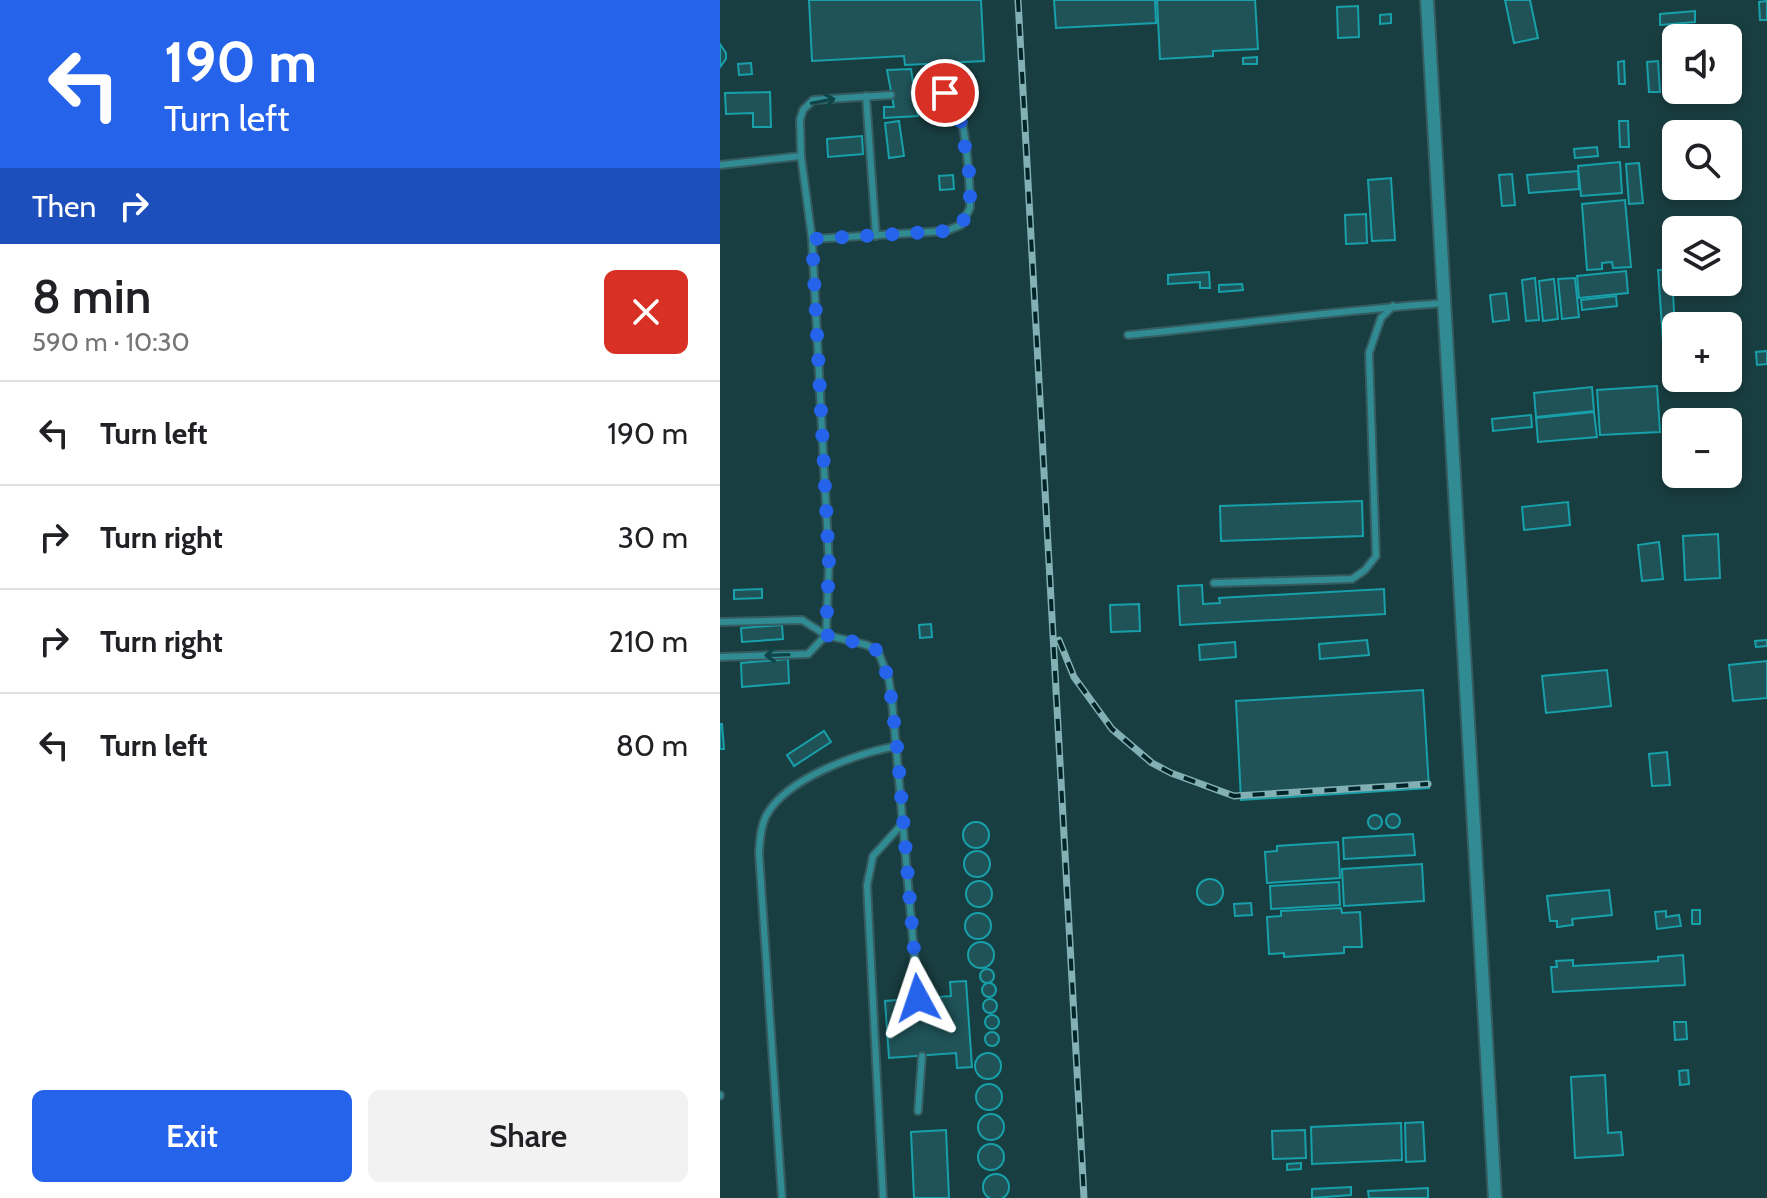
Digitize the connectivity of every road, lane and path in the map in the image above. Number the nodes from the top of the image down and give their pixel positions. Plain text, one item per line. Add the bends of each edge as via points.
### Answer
1 (1427, 0) edge
2 (914, 93) dead end
3 (891, 95) dead end
4 (866, 96) junction
5 (801, 156) junction
6 (720, 165) edge
7 (876, 236) junction
8 (812, 239) junction
9 (1445, 303) junction
10 (1393, 306) junction
11 (1128, 335) dead end
12 (1214, 583) dead end
13 (720, 622) edge
14 (826, 635) junction
15 (720, 657) edge
16 (897, 746) junction
17 (903, 823) junction
18 (918, 998) dead end
19 (922, 1056) dead end
20 (918, 1111) dead end
21 (782, 1198) edge
22 (883, 1198) edge
23 (1495, 1198) edge

1 - 9 street
2 - 7 lane via 954,98 970,178 970,208 961,225 946,231
3 - 4 lane
5 -> 4 lane via 800,120 813,100
4 - 7 lane
5 - 6 lane
5 - 8 lane
7 - 8 lane
8 - 14 lane via 829,563
9 - 10 lane
9 - 23 street
10 - 11 lane
10 - 12 lane via 1381,318 1369,353 1376,556 1352,579
13 - 14 lane via 802,620
14 -> 15 lane via 808,654
14 - 16 lane via 878,651 889,680
16 - 17 lane
16 - 21 lane via 866,752 800,785 766,816 760,834
17 - 18 lane
17 - 22 lane via 873,856 867,885
19 - 20 lane

